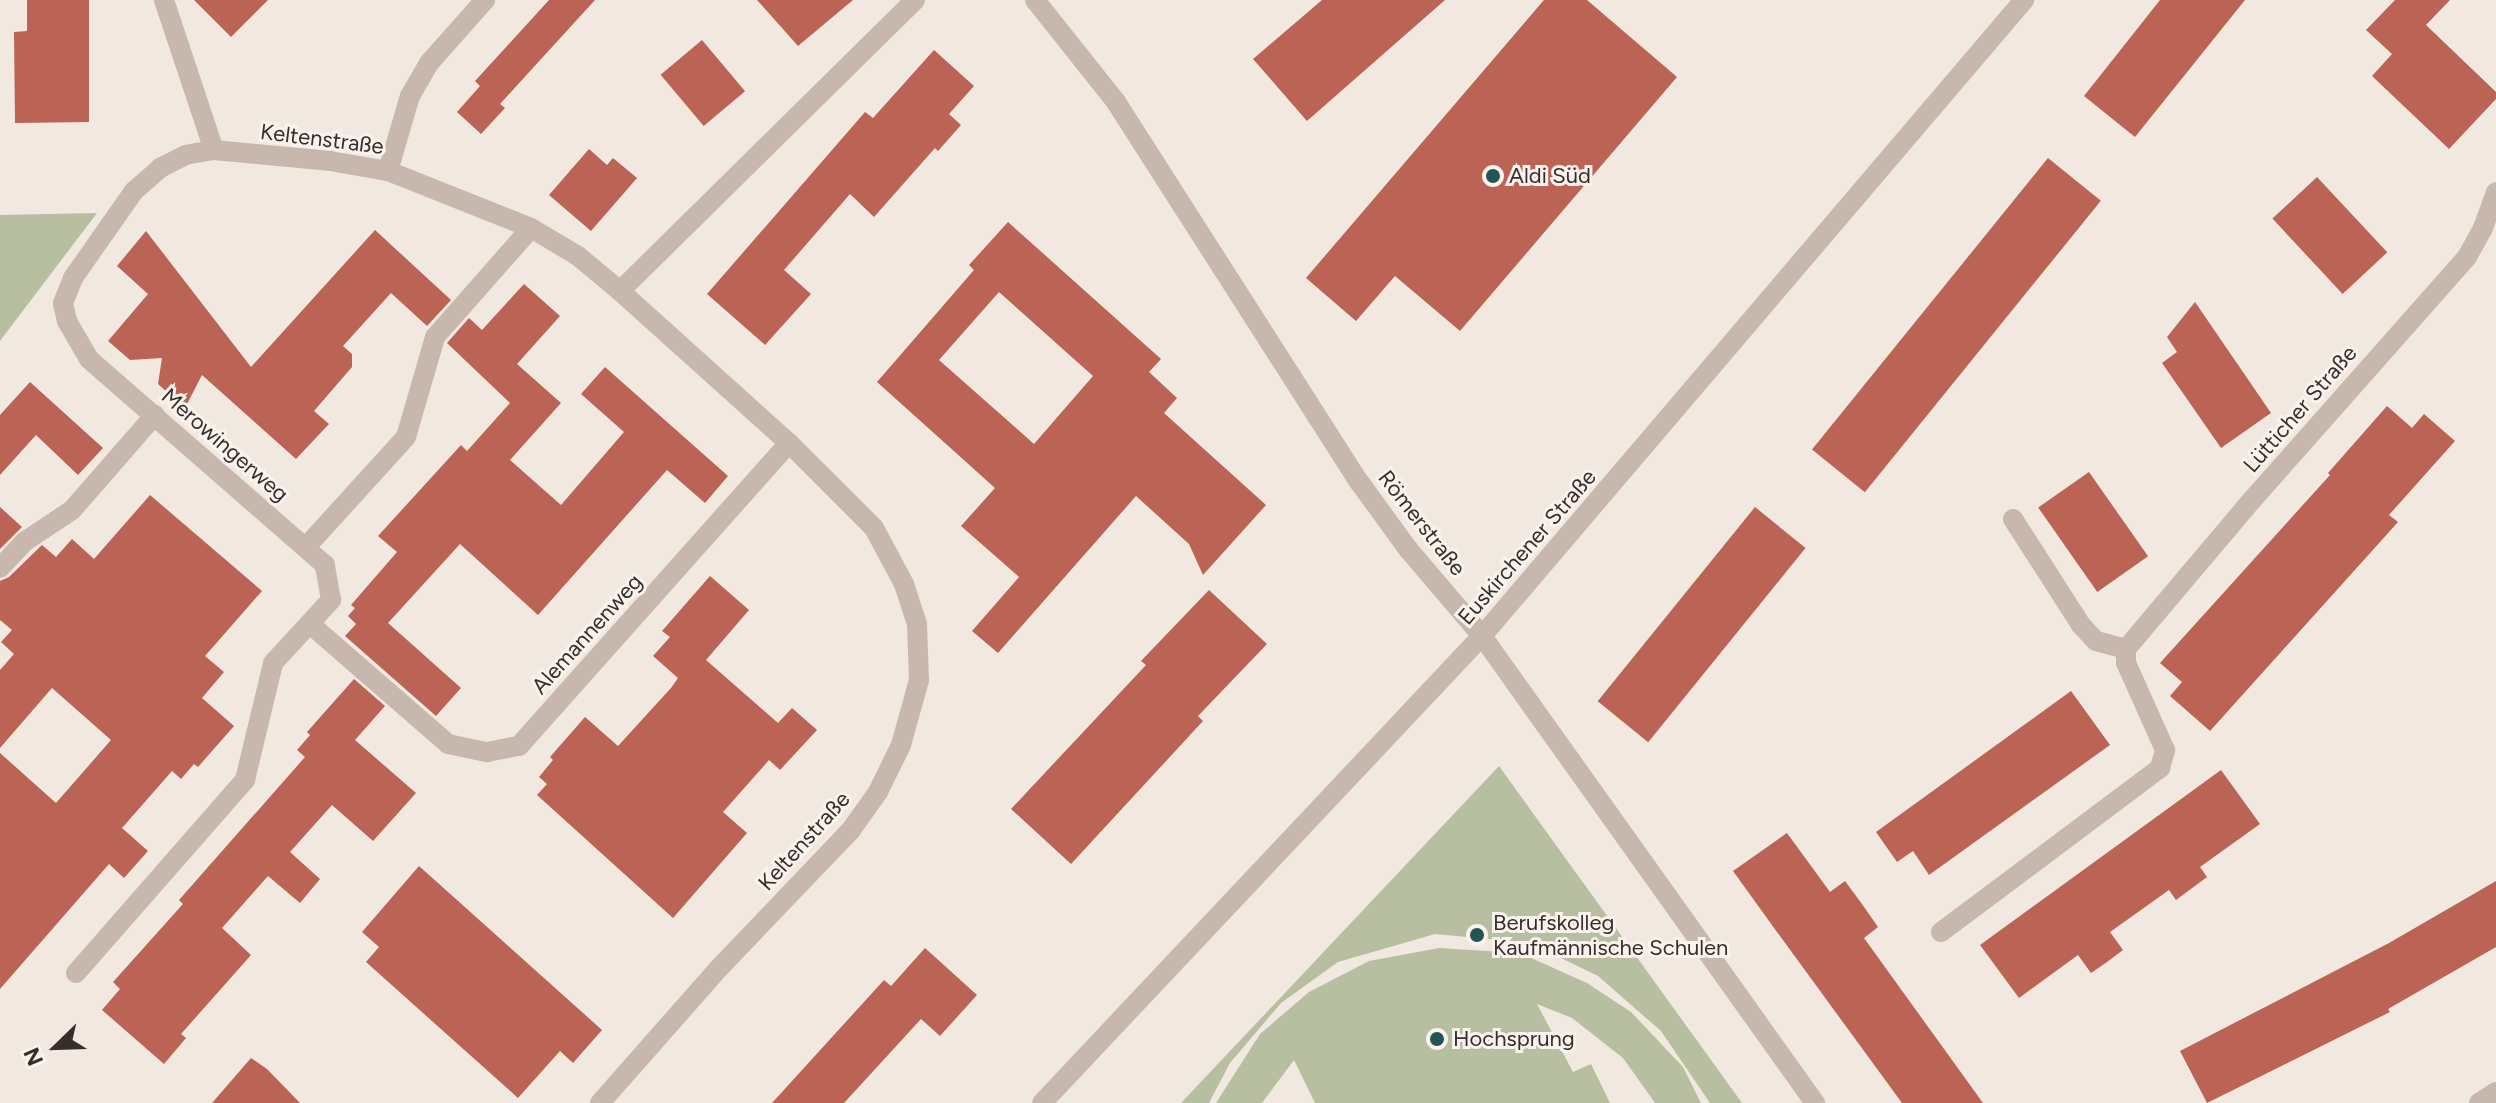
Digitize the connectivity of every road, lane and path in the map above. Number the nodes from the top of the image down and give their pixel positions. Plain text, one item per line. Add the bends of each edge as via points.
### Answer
1 (164, 0) edge
2 (485, 0) edge
3 (915, 0) edge
4 (1035, 0) edge
5 (2024, 0) edge
6 (214, 150) junction
7 (388, 171) junction
8 (2496, 192) edge
9 (531, 228) junction
10 (620, 291) junction
11 (63, 303) joint
12 (155, 415) junction
13 (789, 443) junction
14 (2013, 519) dead end
15 (306, 547) junction
16 (0, 568) edge
17 (310, 624) junction
18 (1482, 636) junction
19 (2126, 649) junction
20 (1941, 932) dead end
21 (76, 973) dead end
22 (2496, 1092) edge
23 (600, 1103) edge
24 (1042, 1103) edge
25 (1815, 1103) edge
26 (2479, 1103) edge

1 - 6 street
2 - 7 street via 423,73 410,96
3 - 10 street
4 - 18 street, Römerstraße via 1116,102 1360,483
5 - 18 street, Euskirchener Straße
6 - 7 street, Keltenstraße
6 - 11 street, Keltenstraße via 185,155 134,191 73,278
7 - 9 street, Keltenstraße
8 - 19 street, Lütticher Straße via 2467,257
9 - 10 street, Keltenstraße via 578,256
9 - 15 street via 435,337 406,437
10 - 13 street, Keltenstraße
11 - 12 street, Merowingerweg via 89,359
12 - 15 street, Merowingerweg
12 - 16 street via 72,510 24,542
13 - 17 street, Alemannenweg via 519,746 487,752 448,744
13 - 23 street, Keltenstraße via 874,528 904,584 917,624 919,680 901,745 878,792 851,830
14 - 19 street via 2081,625 2096,641
15 - 17 street, Merowingerweg via 325,565 331,600
17 - 21 street, Merowingerweg via 273,663 245,780
18 - 24 street, Euskirchener Straße
18 - 25 street, Römerstraße
19 - 20 street via 2126,663 2165,750 2160,768
22 - 26 street

